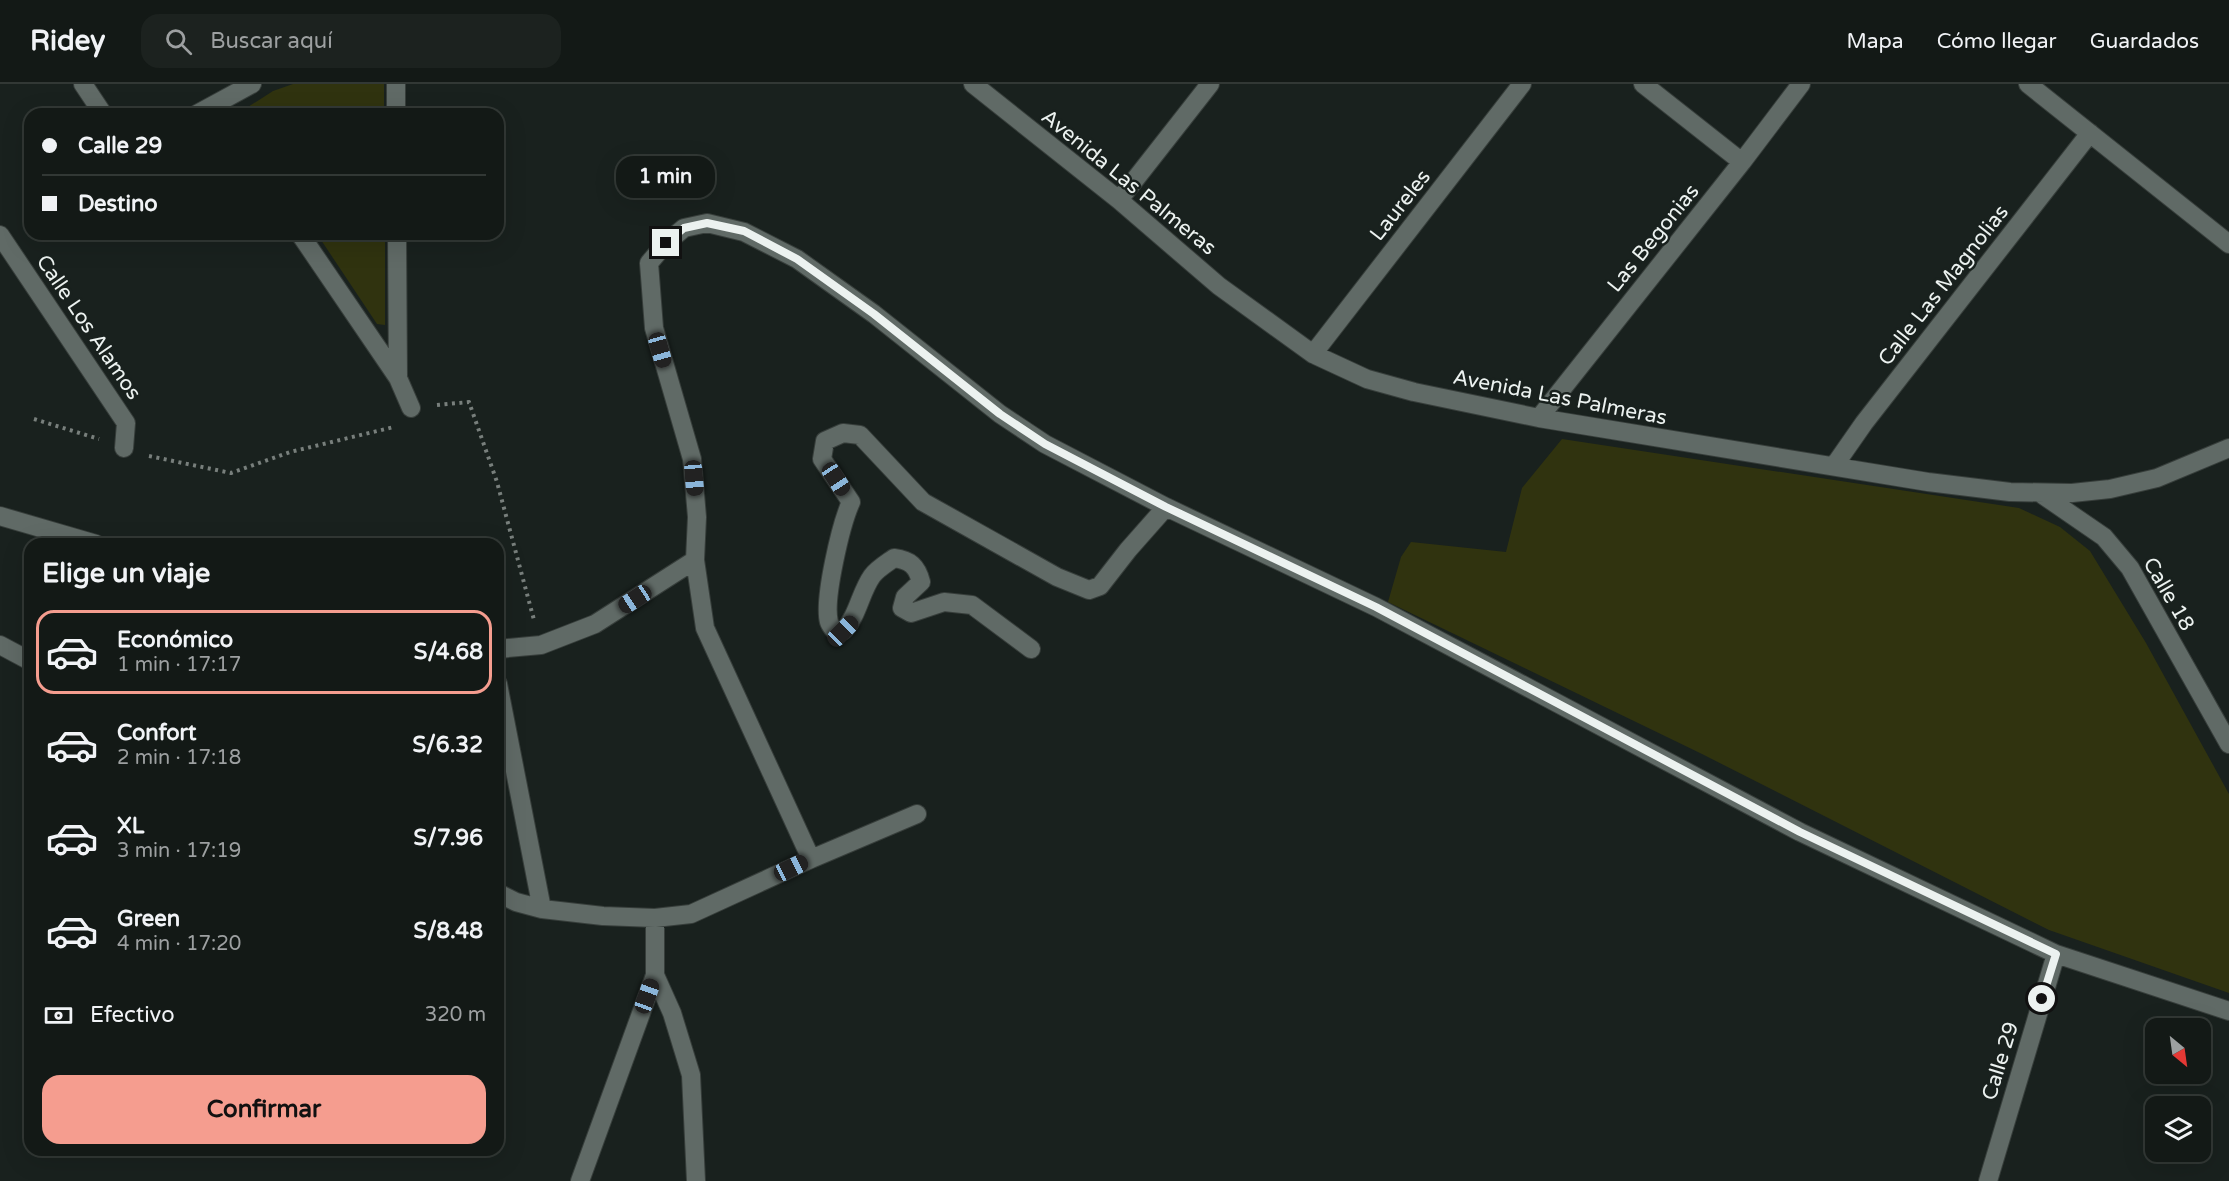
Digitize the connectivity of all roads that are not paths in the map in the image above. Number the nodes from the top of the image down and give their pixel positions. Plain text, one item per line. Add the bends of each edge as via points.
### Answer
1 (83, 84) edge
2 (252, 84) edge
3 (396, 84) edge
4 (973, 84) edge
5 (1210, 84) edge
6 (1522, 84) edge
7 (1643, 84) edge
8 (1801, 84) edge
9 (2028, 84) edge
10 (99, 108) edge
11 (215, 108) edge
12 (396, 108) edge
13 (2090, 133) junction
14 (1742, 162) junction
15 (1119, 200) junction
16 (0, 235) edge
17 (304, 240) edge
18 (397, 240) edge
19 (2229, 244) edge
20 (1313, 354) junction
21 (398, 378) junction
22 (411, 408) road end
23 (1539, 418) junction
24 (124, 448) road end
25 (2229, 448) edge
26 (1834, 466) junction
27 (2040, 493) junction
28 (1166, 507) junction
29 (0, 516) edge
30 (75, 538) edge
31 (695, 560) junction
32 (0, 645) edge
33 (504, 648) edge
34 (1030, 649) dead end
35 (24, 658) edge
36 (504, 715) edge
37 (2229, 744) edge
38 (917, 814) dead end
39 (811, 859) junction
40 (504, 896) edge
41 (542, 909) junction
42 (655, 918) junction
43 (2056, 954) junction
44 (655, 975) junction
45 (2229, 1011) edge
46 (580, 1181) edge
47 (696, 1181) edge
48 (1988, 1181) edge

1 - 10 street
2 - 11 street
3 - 12 street
4 - 15 street, Avenida Las Palmeras
5 - 15 street
6 - 20 street, Laureles
7 - 14 street
8 - 14 street, Las Begonias
9 - 13 street
13 - 19 street
13 - 26 street, Calle Las Magnolias
14 - 23 street, Las Begonias
15 - 20 street, Avenida Las Palmeras via 1219,286
16 - 24 street, Calle Los Alamos via 126,423
17 - 21 street
18 - 21 street
20 - 23 street, Avenida Las Palmeras via 1367,379
21 - 22 street
23 - 26 street, Avenida Las Palmeras
25 - 27 street, Avenida Las Palmeras via 2148,480 2110,489
26 - 27 street, Avenida Las Palmeras via 1928,482
27 - 37 street, Calle 18 via 2104,537 2130,568
28 - 31 street via 1045,444 1000,414 874,314 797,259 744,231 707,223 684,228 649,263 654,328 692,459 697,517
28 - 34 street via 1100,586 1089,590 1057,577 923,502 860,435 843,433 825,441 822,459 850,502 839,538 829,600 829,622 834,630 843,631 852,623 873,574 894,558 904,559 918,570 921,582 905,597 902,608 912,613 944,602 972,605
28 - 43 street via 1376,607 1800,832
29 - 30 street
31 - 33 street via 595,624 541,645
31 - 39 street via 705,628
32 - 35 street
36 - 41 street
38 - 39 street
39 - 42 street via 691,914
40 - 41 street
41 - 42 street
42 - 44 street
43 - 45 street
43 - 48 street, Calle 29
44 - 46 street
44 - 47 street via 691,1075

